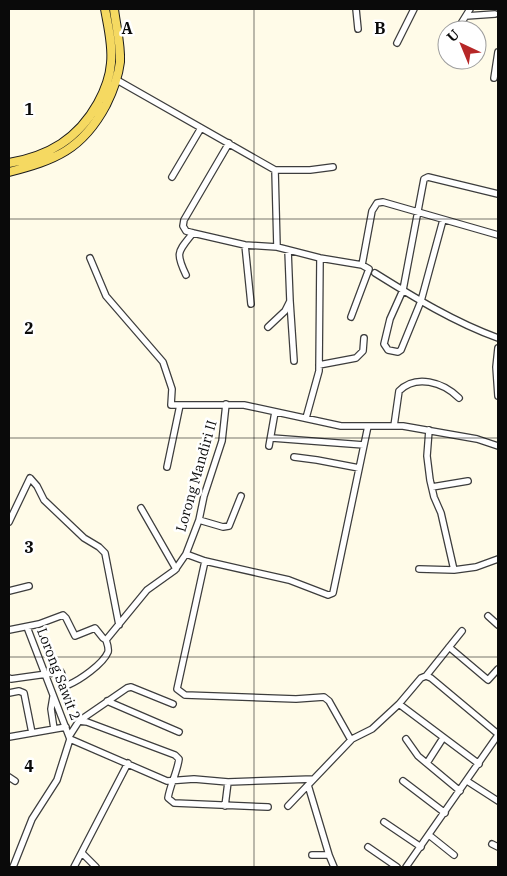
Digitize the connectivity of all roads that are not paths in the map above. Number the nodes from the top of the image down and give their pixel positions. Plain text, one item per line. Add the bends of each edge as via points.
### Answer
1 (105, 9) edge
2 (114, 9) edge
3 (356, 9) edge
4 (414, 9) edge
5 (470, 9) edge
6 (495, 14) dead end
7 (466, 16) junction
8 (463, 20) edge
9 (358, 29) dead end
10 (397, 43) dead end
11 (498, 52) edge
12 (494, 78) dead end
13 (117, 80) junction
14 (201, 128) junction
15 (229, 143) junction
16 (9, 163) edge
17 (333, 167) dead end
18 (275, 170) junction
19 (9, 172) edge
20 (172, 177) dead end
21 (498, 194) edge
22 (417, 212) junction
23 (443, 220) junction
24 (193, 233) junction
25 (498, 236) edge
26 (245, 245) junction
27 (277, 247) junction
28 (288, 250) junction
29 (90, 258) dead end
30 (320, 258) junction
31 (362, 265) junction
32 (375, 273) dead end
33 (186, 275) dead end
34 (403, 290) junction
35 (290, 301) junction
36 (421, 301) junction
37 (251, 304) dead end
38 (351, 317) dead end
39 (268, 327) dead end
40 (364, 338) dead end
41 (498, 338) edge
42 (498, 348) edge
43 (294, 361) dead end
44 (319, 365) junction
45 (497, 384) edge
46 (498, 396) edge
47 (459, 398) dead end
48 (226, 404) junction
49 (180, 405) junction
50 (275, 412) junction
51 (306, 418) junction
52 (368, 426) junction
53 (394, 426) junction
54 (430, 430) junction
55 (272, 438) junction
56 (364, 445) junction
57 (270, 446) dead end
58 (498, 446) edge
59 (294, 457) dead end
60 (167, 467) dead end
61 (359, 468) junction
62 (468, 481) dead end
63 (432, 487) junction
64 (240, 496) dead end
65 (141, 508) dead end
66 (199, 520) junction
67 (9, 522) edge
68 (186, 554) junction
69 (498, 559) edge
70 (205, 561) junction
71 (176, 569) junction
72 (419, 569) dead end
73 (454, 570) junction
74 (29, 586) dead end
75 (9, 591) edge
76 (488, 616) dead end
77 (497, 622) edge
78 (119, 625) junction
79 (27, 627) junction
80 (9, 630) edge
81 (462, 631) dead end
82 (106, 640) junction
83 (449, 647) junction
84 (498, 669) edge
85 (46, 675) junction
86 (426, 676) junction
87 (9, 678) edge
88 (9, 693) edge
89 (53, 697) junction
90 (107, 702) junction
91 (173, 704) dead end
92 (399, 704) junction
93 (79, 721) junction
94 (66, 727) junction
95 (54, 729) junction
96 (179, 732) dead end
97 (32, 733) junction
98 (498, 735) edge
99 (9, 737) edge
100 (70, 737) junction
101 (443, 738) junction
102 (406, 739) dead end
103 (351, 740) junction
104 (128, 764) junction
105 (427, 764) junction
106 (479, 764) junction
107 (9, 777) edge
108 (313, 779) junction
109 (15, 781) dead end
110 (403, 781) dead end
111 (172, 782) junction
112 (228, 782) junction
113 (467, 782) junction
114 (308, 784) junction
115 (460, 791) junction
116 (498, 801) edge
117 (225, 806) junction
118 (288, 806) dead end
119 (268, 807) dead end
120 (445, 813) junction
121 (384, 822) dead end
122 (430, 835) junction
123 (368, 847) dead end
124 (421, 847) junction
125 (82, 853) junction
126 (454, 854) dead end
127 (312, 855) dead end
128 (329, 855) junction
129 (13, 867) edge
130 (74, 867) edge
131 (96, 867) edge
132 (334, 867) edge
133 (396, 867) edge
134 (406, 867) edge

1 - 16 main road via 112,60 109,78 92,113 73,136 56,148
2 - 13 main road via 120,60
3 - 9 street
4 - 10 street
5 - 7 street
6 - 7 street
7 - 8 street
11 - 12 street
13 - 14 street
13 - 19 main road via 99,118 78,142 40,164
14 - 15 street
14 - 20 street
15 - 18 street
15 - 24 street via 184,220 182,226
17 - 18 street
18 - 27 street
21 - 22 street via 426,177
22 - 23 street
22 - 31 street via 377,203
22 - 34 street
23 - 25 street
23 - 36 street
24 - 26 street
24 - 33 street via 178,255
26 - 27 street
26 - 37 street
27 - 28 street
28 - 30 street
28 - 35 street
29 - 49 street via 106,296 163,362 172,389 171,405
30 - 31 street
30 - 44 street
31 - 38 street via 369,269
32 - 34 street
34 - 36 street
34 - 36 street via 390,319 384,344 388,350 401,350
35 - 39 street via 285,311
35 - 43 street
36 - 41 street via 471,328
40 - 44 street via 363,351 356,358
42 - 45 street
44 - 51 street
45 - 46 street
47 - 53 street via 443,386 411,382 399,391
48 - 49 street
48 - 50 street
48 - 66 street, Lorong Mandiri II via 222,441
49 - 60 street
50 - 51 street
50 - 55 street
51 - 52 street via 341,426
52 - 53 street
52 - 56 street
53 - 54 street
54 - 58 street
54 - 63 street via 427,456
55 - 56 street
55 - 57 street
56 - 61 street
59 - 61 street
61 - 70 street via 331,595 289,580
62 - 63 street
63 - 73 street
64 - 66 street via 227,527
65 - 71 street
66 - 68 street, Lorong Mandiri II
67 - 78 street via 30,478 44,500 105,553
68 - 70 street
68 - 71 street, Lorong Mandiri II
69 - 73 street
70 - 103 street via 177,689 179,692 185,695 324,698 329,701
71 - 78 street via 150,587
72 - 73 street
74 - 75 street
76 - 77 street
78 - 82 street
79 - 80 street
79 - 82 street via 63,616 75,636 96,628
79 - 85 street, Lorong Sawit 2
81 - 83 street
82 - 85 street via 106,653 80,680 67,685 61,672
83 - 84 street via 488,680
83 - 86 street
85 - 87 street
85 - 89 street, Lorong Sawit 2
86 - 92 street
86 - 98 street
88 - 97 street via 24,693
89 - 94 street, Lorong Sawit 2
89 - 95 street
90 - 91 street via 132,687
90 - 93 street
90 - 96 street
92 - 101 street
92 - 103 street via 370,731
93 - 100 street
93 - 111 street via 175,754 179,759
94 - 95 street
94 - 100 street, Lorong Sawit 2
95 - 97 street
97 - 99 street
98 - 106 street
100 - 104 street
100 - 129 street, Lorong Sawit 2 via 57,780 32,819
101 - 105 street
101 - 106 street
102 - 105 street
103 - 108 street
104 - 111 street
104 - 125 street
105 - 115 street
106 - 113 street
107 - 109 street
108 - 112 street
108 - 114 street
110 - 120 street
111 - 112 street
111 - 117 street via 168,798 174,803
112 - 117 street
113 - 115 street
113 - 116 street
114 - 118 street
114 - 128 street
115 - 120 street
117 - 119 street
120 - 122 street
121 - 124 street
122 - 124 street
122 - 126 street
123 - 133 street
124 - 134 street
125 - 130 street
125 - 131 street
127 - 128 street
128 - 132 street

